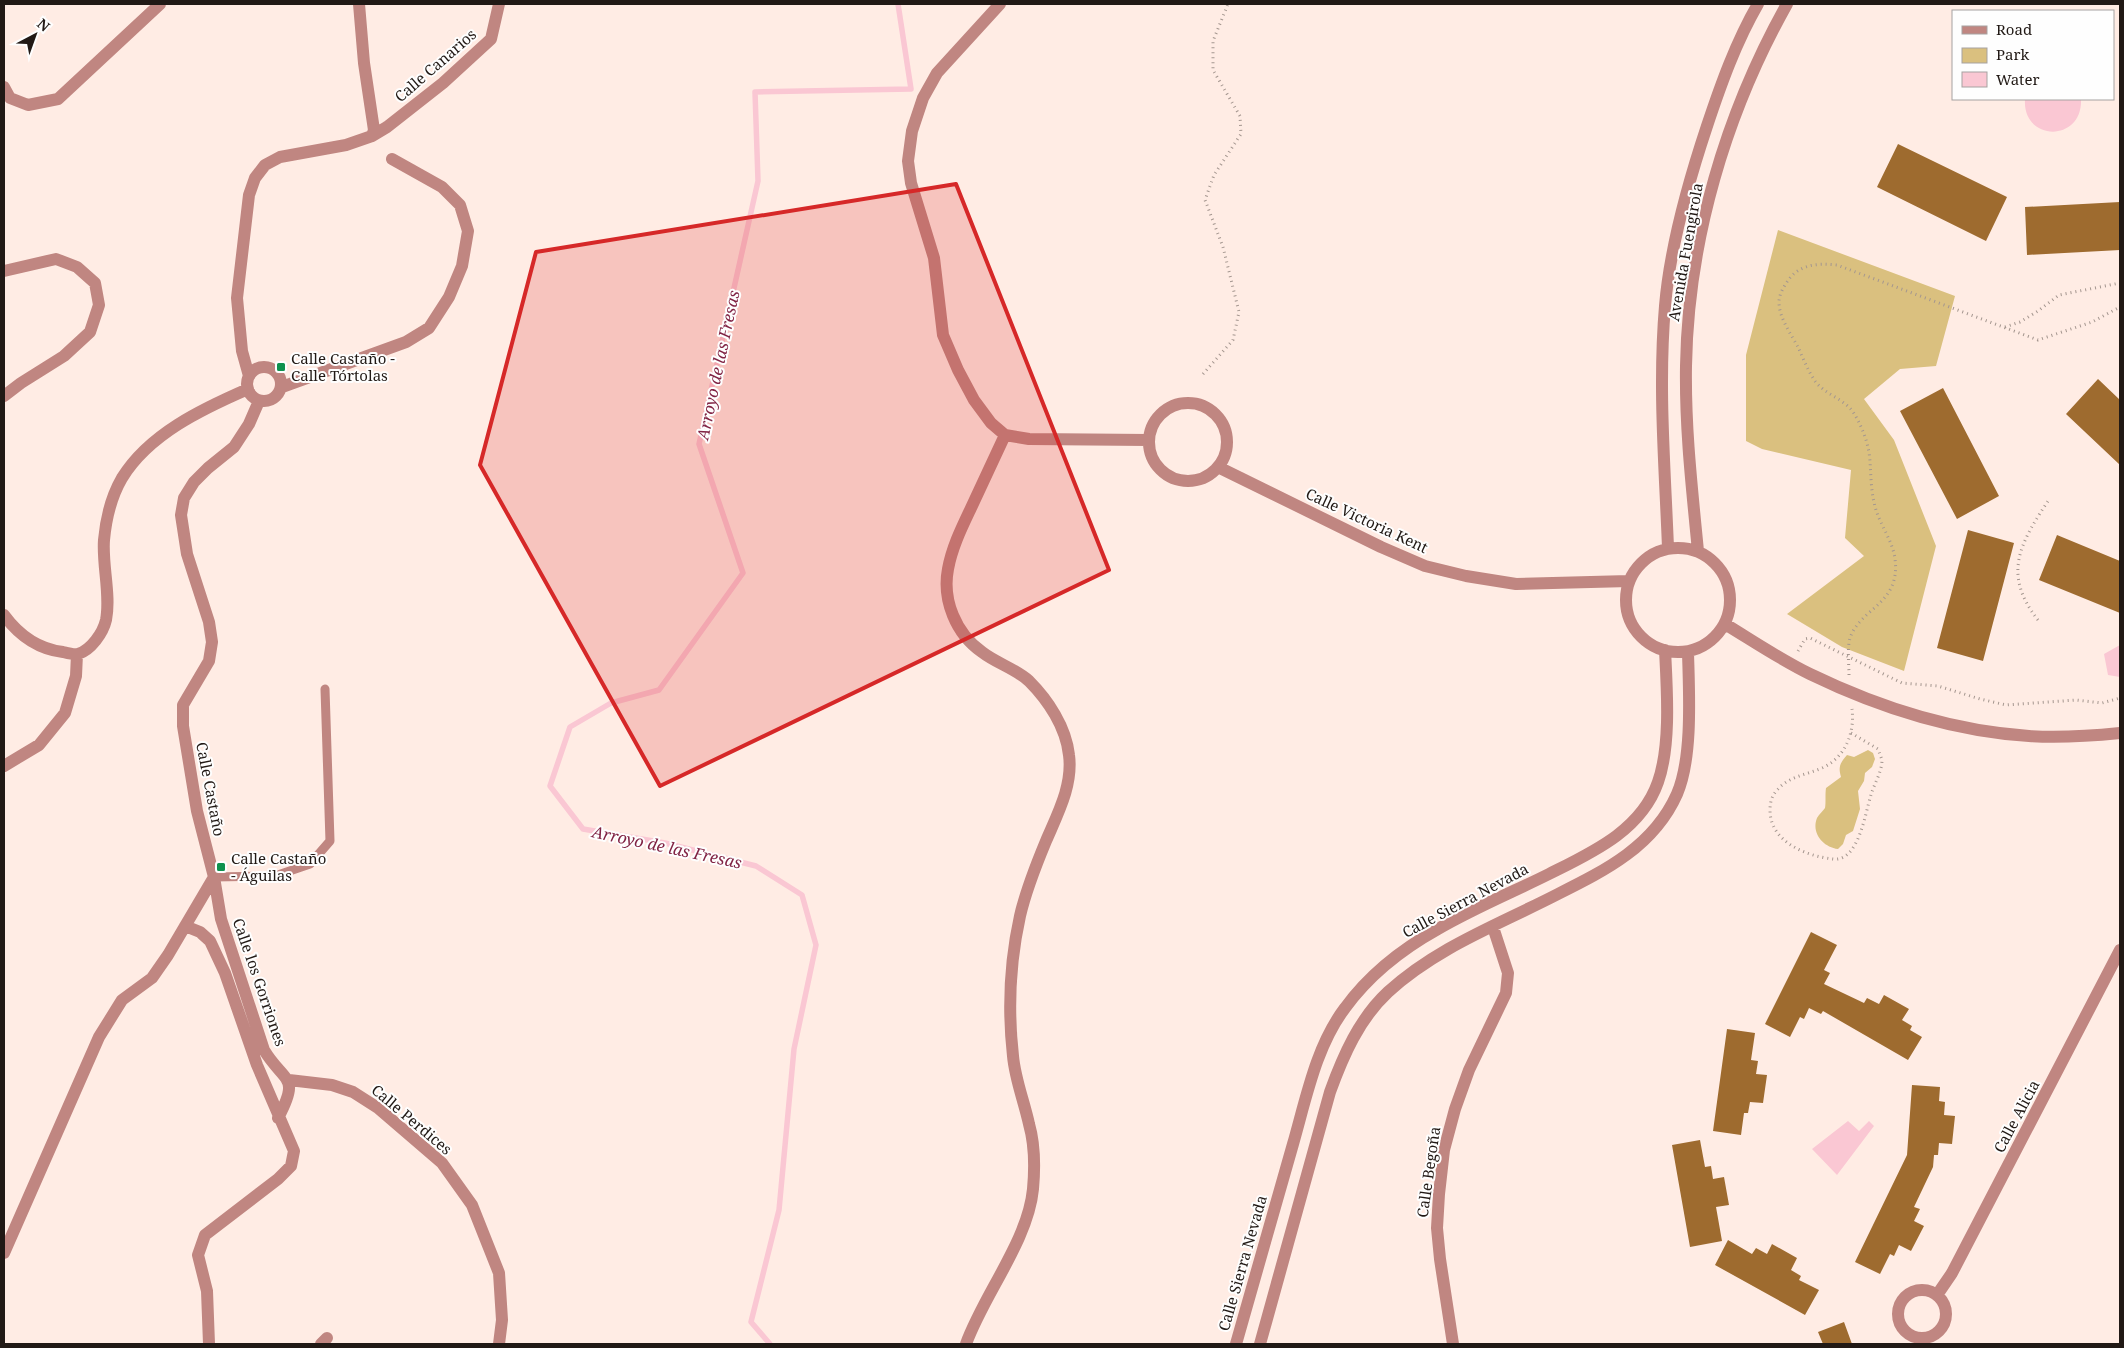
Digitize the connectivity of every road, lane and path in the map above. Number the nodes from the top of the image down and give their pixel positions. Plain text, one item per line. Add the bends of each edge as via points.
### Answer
1 (160, 4) edge
2 (359, 4) edge
3 (499, 4) edge
4 (1000, 4) edge
5 (1228, 4) edge
6 (1758, 4) edge
7 (1787, 4) edge
8 (4, 87) edge
9 (372, 136) junction
10 (392, 159) dead end
11 (4, 271) edge
12 (2120, 283) edge
13 (2120, 307) edge
14 (2005, 327) junction
15 (1203, 374) dead end
16 (249, 376) junction
17 (282, 387) junction
18 (248, 389) junction
19 (4, 396) edge
20 (259, 401) junction
21 (1005, 435) junction
22 (1149, 440) junction
23 (1218, 467) junction
24 (2050, 498) dead end
25 (1668, 548) junction
26 (1698, 551) junction
27 (1629, 581) junction
28 (4, 615) edge
29 (2038, 620) dead end
30 (1725, 624) junction
31 (1665, 650) junction
32 (1688, 652) junction
33 (77, 654) junction
34 (1795, 655) dead end
35 (1849, 656) junction
36 (325, 689) dead end
37 (1850, 691) junction
38 (2120, 698) edge
39 (1851, 733) junction
40 (2120, 733) edge
41 (4, 766) edge
42 (214, 877) junction
43 (185, 926) junction
44 (1493, 927) junction
45 (2120, 950) edge
46 (289, 1080) junction
47 (278, 1118) junction
48 (4, 1253) edge
49 (1937, 1295) dead end
50 (208, 1344) edge
51 (499, 1344) edge
52 (966, 1344) edge
53 (1236, 1344) edge
54 (1260, 1344) edge
55 (1453, 1344) edge

1 - 8 street via 58,99 28,105 10,98
2 - 9 street via 374,130
3 - 9 street, Calle Canarios via 491,39 443,82
4 - 21 street via 937,73 912,131 908,160 910,183 934,258 943,335 974,400 991,423
5 - 15 path via 1214,41 1213,70 1240,116 1241,134 1214,176 1205,200 1224,247 1239,312 1233,340
6 - 25 street, Avenida Fuengirola via 1722,81 1692,171 1665,304 1662,368
7 - 26 street, Avenida Fuengirola via 1744,94 1715,175 1701,235 1686,364 1686,434
9 - 16 street, Calle Canarios via 346,145 280,157 265,166 255,178 249,195 237,298 242,350
10 - 17 street via 442,187 460,205 468,231 462,266 449,297 429,328 406,342
11 - 19 street via 56,259 77,267 95,283 99,305 90,332 64,356
12 - 14 path via 2060,295 2038,312
13 - 14 path via 2092,322 2038,340
14 - 35 path via 1837,265 1817,263 1802,267 1789,278 1781,292 1778,302 1782,317 1816,382 1854,412 1865,435 1875,509 1895,557 1890,589 1850,637
16 - 17 street via 260,367 270,368 279,375
16 - 18 street
17 - 20 street via 276,397
18 - 20 street
18 - 33 street via 180,422 148,447 122,478 109,507 104,541 106,620 93,644
20 - 42 street, Calle Castaño via 234,446 194,482 184,498 181,515 187,554 209,622 212,642 209,661 183,704 183,726 197,812
21 - 22 street
21 - 52 street via 956,541 948,570 949,600 952,615 964,635 981,652 1027,680 1045,700 1061,725 1069,754 1068,782 1060,810 1031,877 1020,916 1013,962 1013,1056 1030,1126 1034,1157 1033,1190 1026,1222
22 - 23 street via 1155,464 1174,479 1198,480
22 - 23 street via 1156,419 1164,411 1185,403 1207,408 1223,424 1226,435 1227,446
23 - 27 street, Calle Victoria Kent via 1425,566 1516,584
24 - 29 path via 2024,541 2017,564 2019,588 2025,604
25 - 26 street
25 - 27 street via 1640,563
26 - 30 street via 1713,560 1726,577 1731,599
27 - 31 street via 1625,601 1629,620 1644,640
28 - 33 street via 16,631 49,650
30 - 32 street via 1702,648
30 - 37 street via 1809,673
31 - 32 street
31 - 53 street, Calle Sierra Nevada via 1666,731 1658,783 1646,806 1626,829 1600,848 1438,928 1400,952 1370,978 1344,1010 1325,1043 1310,1087
32 - 44 street via 1686,765 1678,793 1664,818 1640,846 1610,867
33 - 41 street via 76,676 65,713 39,745
34 - 35 path via 1805,639 1810,638
35 - 37 path
35 - 38 path via 1902,683 1938,686 2006,705 2076,700 2102,703
36 - 42 lane via 330,841 310,864 275,876
37 - 39 path via 1854,721
37 - 40 street via 1878,704 1980,730 2030,736
39 - 39 path via 1839,756 1823,768 1786,782 1770,802 1774,827 1782,840 1796,848 1836,859 1846,855 1860,835 1882,760 1878,750
42 - 43 street
42 - 46 street, Calle los Gorriones via 221,919 264,1050
43 - 47 street, Calle los Gorriones via 200,932 210,941 226,973
43 - 48 street via 152,978 122,1000 99,1037
44 - 54 street via 1451,947 1414,970 1386,993 1344,1053 1330,1092
44 - 55 street, Calle Begoña via 1508,973 1506,993 1454,1109 1438,1194 1440,1259
45 - 49 street, Calle Alicia via 1952,1273
46 - 47 street via 291,1089
46 - 51 street, Calle Perdices via 332,1085 353,1092 378,1108 442,1163 472,1205 499,1273 502,1320
47 - 50 street, Calle los Gorriones via 294,1151 291,1166 205,1235 198,1255 206,1290

